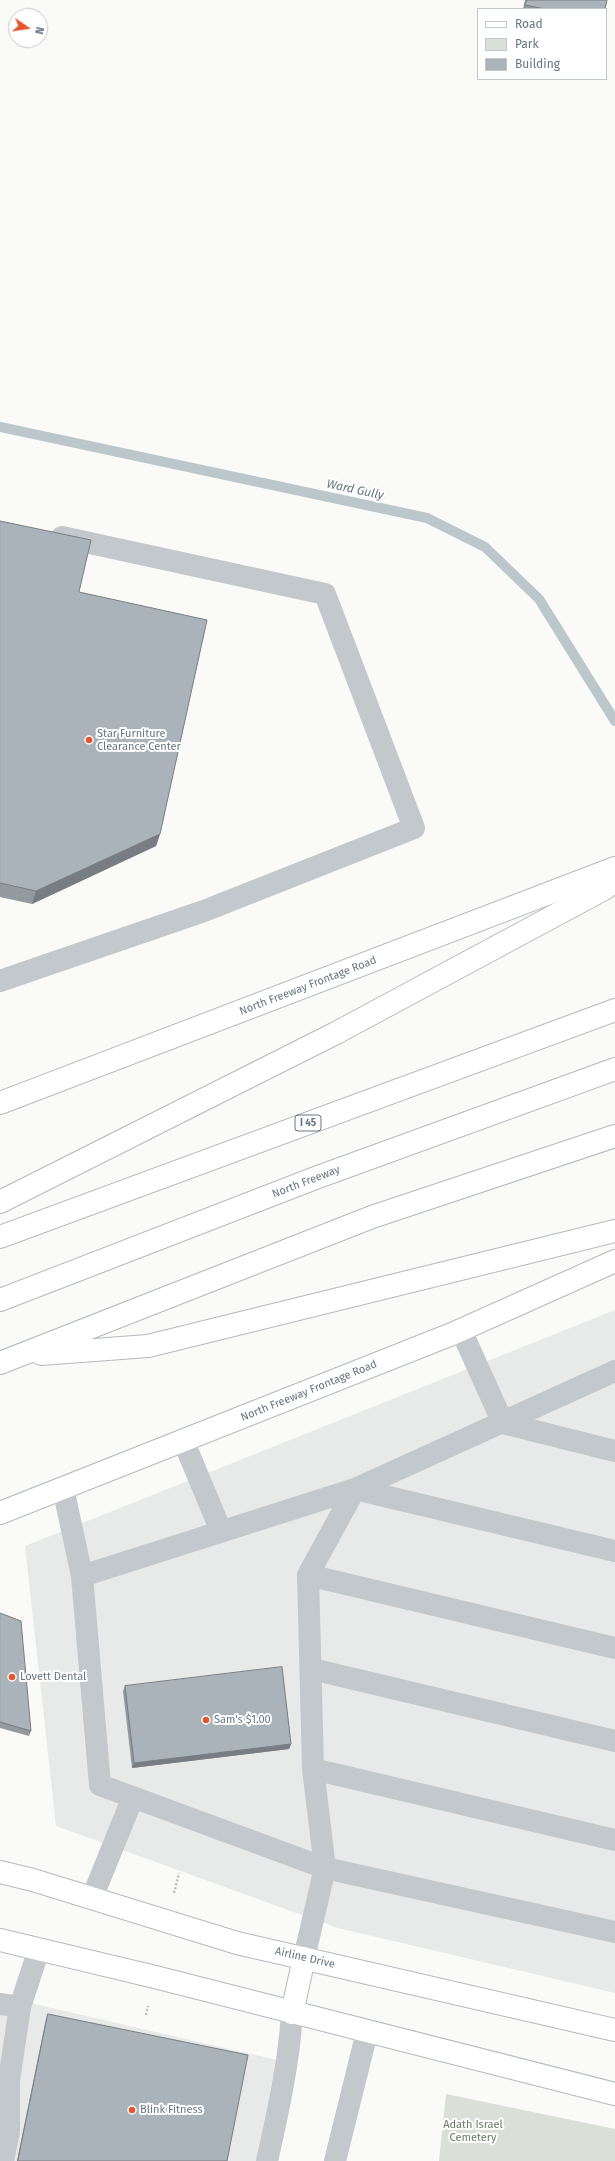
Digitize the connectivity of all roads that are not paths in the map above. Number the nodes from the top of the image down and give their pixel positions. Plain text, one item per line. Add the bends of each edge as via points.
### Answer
1 (39, 532) edge
2 (615, 868) edge
3 (615, 881) edge
4 (0, 981) edge
5 (615, 1010) edge
6 (615, 1069) edge
7 (0, 1103) edge
8 (615, 1136) edge
9 (0, 1202) edge
10 (615, 1231) edge
11 (0, 1237) edge
12 (615, 1261) edge
13 (0, 1300) edge
14 (461, 1330) junction
15 (9, 1359) edge
16 (615, 1371) edge
17 (503, 1423) junction
18 (183, 1440) junction
19 (615, 1450) edge
20 (63, 1488) junction
21 (355, 1489) junction
22 (0, 1513) edge
23 (221, 1531) junction
24 (615, 1551) edge
25 (308, 1575) junction
26 (82, 1576) junction
27 (615, 1648) edge
28 (312, 1669) junction
29 (615, 1741) edge
30 (313, 1769) junction
31 (133, 1797) junction
32 (615, 1840) edge
33 (325, 1868) junction
34 (0, 1872) edge
35 (92, 1898) junction
36 (615, 1932) edge
37 (0, 1940) edge
38 (39, 1949) junction
39 (304, 1958) junction
40 (10, 2006) edge
41 (292, 2013) junction
42 (615, 2030) edge
43 (367, 2032) junction
44 (615, 2094) edge
45 (3, 2161) edge
46 (267, 2161) edge
47 (335, 2161) edge

1 - 4 lane via 326,594 414,828 204,911
2 - 7 main road, North Freeway Frontage Road
3 - 9 main road via 336,1033
5 - 11 main road, I 45
6 - 13 main road, North Freeway via 318,1177
8 - 15 main road via 372,1217
10 - 15 main road via 148,1346
12 - 14 main road, North Freeway Frontage Road
14 - 17 lane
14 - 18 main road, North Freeway Frontage Road
16 - 17 lane
17 - 19 lane
17 - 21 lane
18 - 20 main road, North Freeway Frontage Road
18 - 23 lane
20 - 22 main road, North Freeway Frontage Road
20 - 26 lane
21 - 23 lane
21 - 24 lane
21 - 25 lane
23 - 26 lane
25 - 27 lane
25 - 28 lane
26 - 31 lane via 100,1785
28 - 29 lane
28 - 30 lane
30 - 32 lane
30 - 33 lane
31 - 33 lane
31 - 35 lane
33 - 36 lane
33 - 39 lane
34 - 35 main road, Airline Drive
35 - 39 main road, Airline Drive via 237,1943
37 - 38 main road
38 - 40 lane
38 - 41 main road
39 - 41 main road
39 - 42 main road, Airline Drive
40 - 45 lane via 8,2131
41 - 43 main road
41 - 46 lane via 283,2086
43 - 44 main road
43 - 47 lane

